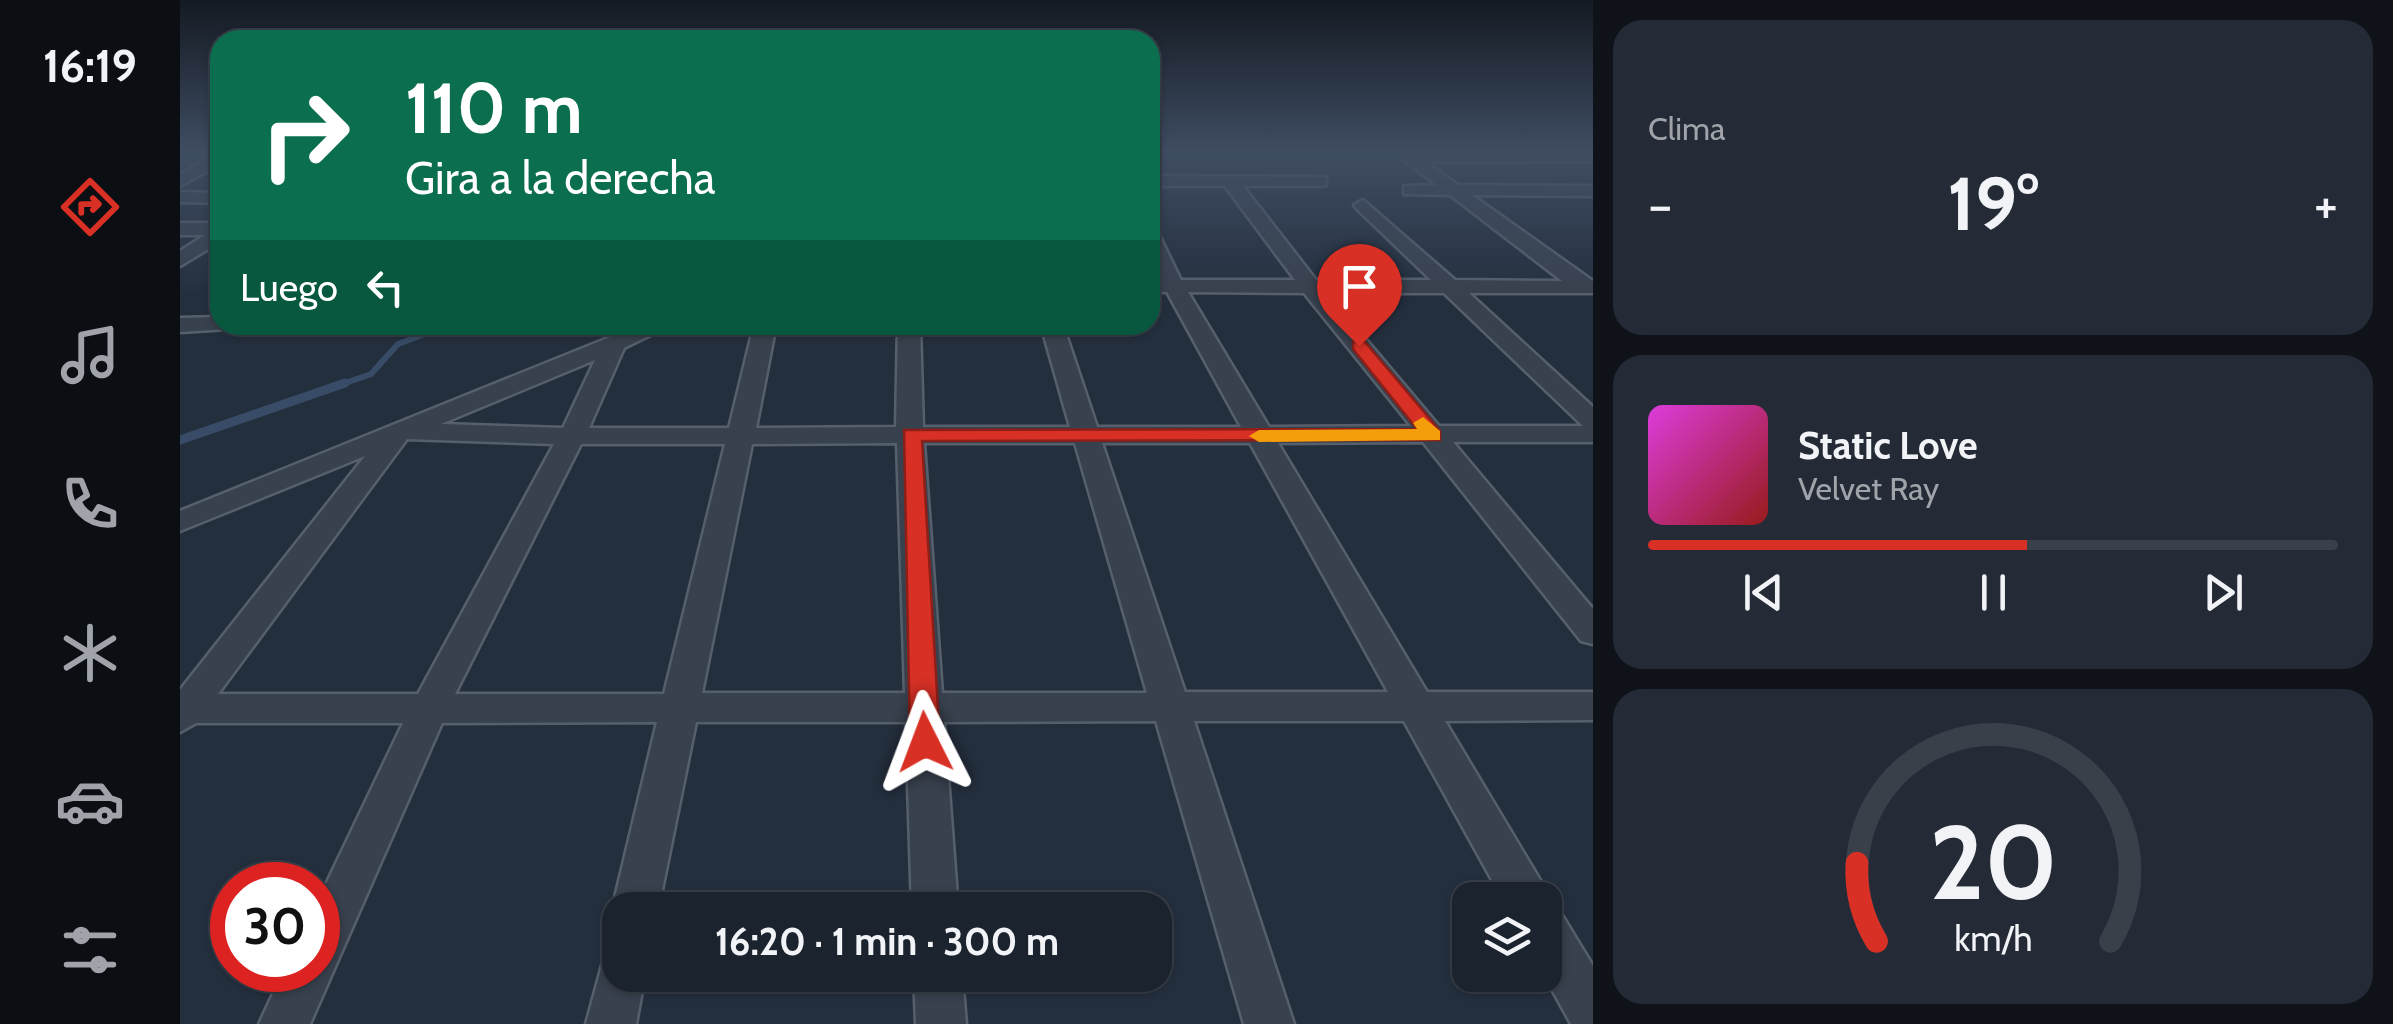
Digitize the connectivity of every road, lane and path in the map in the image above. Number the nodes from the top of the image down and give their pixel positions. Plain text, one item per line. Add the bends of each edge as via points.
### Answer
1 (1245, 200) edge
2 (1470, 200) edge
3 (1363, 204) dead end
4 (180, 229) edge
5 (202, 245) edge
6 (1162, 286) edge
7 (1310, 286) junction
8 (1450, 286) junction
9 (1588, 287) edge
10 (210, 324) edge
11 (180, 325) edge
12 (635, 335) edge
13 (763, 335) edge
14 (909, 335) edge
15 (1055, 335) edge
16 (615, 343) junction
17 (1593, 420) edge
18 (399, 431) junction
19 (912, 434) junction
20 (1593, 434) edge
21 (738, 435) junction
22 (1432, 435) junction
23 (572, 436) junction
24 (1086, 436) junction
25 (1260, 436) junction
26 (180, 522) edge
27 (1593, 632) edge
28 (678, 706) junction
29 (1168, 706) junction
30 (1593, 706) edge
31 (430, 707) junction
32 (923, 708) junction
33 (1415, 710) junction
34 (182, 712) edge
35 (1515, 882) edge
36 (639, 892) edge
37 (933, 892) edge
38 (340, 903) edge
39 (1562, 961) edge
40 (299, 992) edge
41 (618, 992) edge
42 (939, 992) edge
43 (1593, 1013) edge
44 (284, 1024) edge
45 (611, 1024) edge
46 (941, 1024) edge
47 (1269, 1024) edge

1 - 7 street
2 - 9 street
3 - 8 street
4 - 5 street
6 - 7 street
6 - 25 street
7 - 8 street
7 - 22 street
8 - 9 street
8 - 17 street
10 - 11 street
12 - 16 street
13 - 21 street
14 - 19 street
15 - 24 street
16 - 18 street
16 - 23 street
18 - 23 street
18 - 26 street
18 - 34 street
19 - 21 street
19 - 24 street
19 - 32 street
20 - 22 street
21 - 23 street
21 - 28 street
22 - 25 street
22 - 27 street
23 - 31 street
24 - 25 street
24 - 29 street
25 - 33 street
28 - 31 street
28 - 32 street
28 - 36 street
29 - 32 street
29 - 33 street
29 - 47 street
30 - 33 street
31 - 34 street
31 - 38 street
32 - 37 street
33 - 35 street
39 - 43 street
40 - 44 street
41 - 45 street
42 - 46 street

